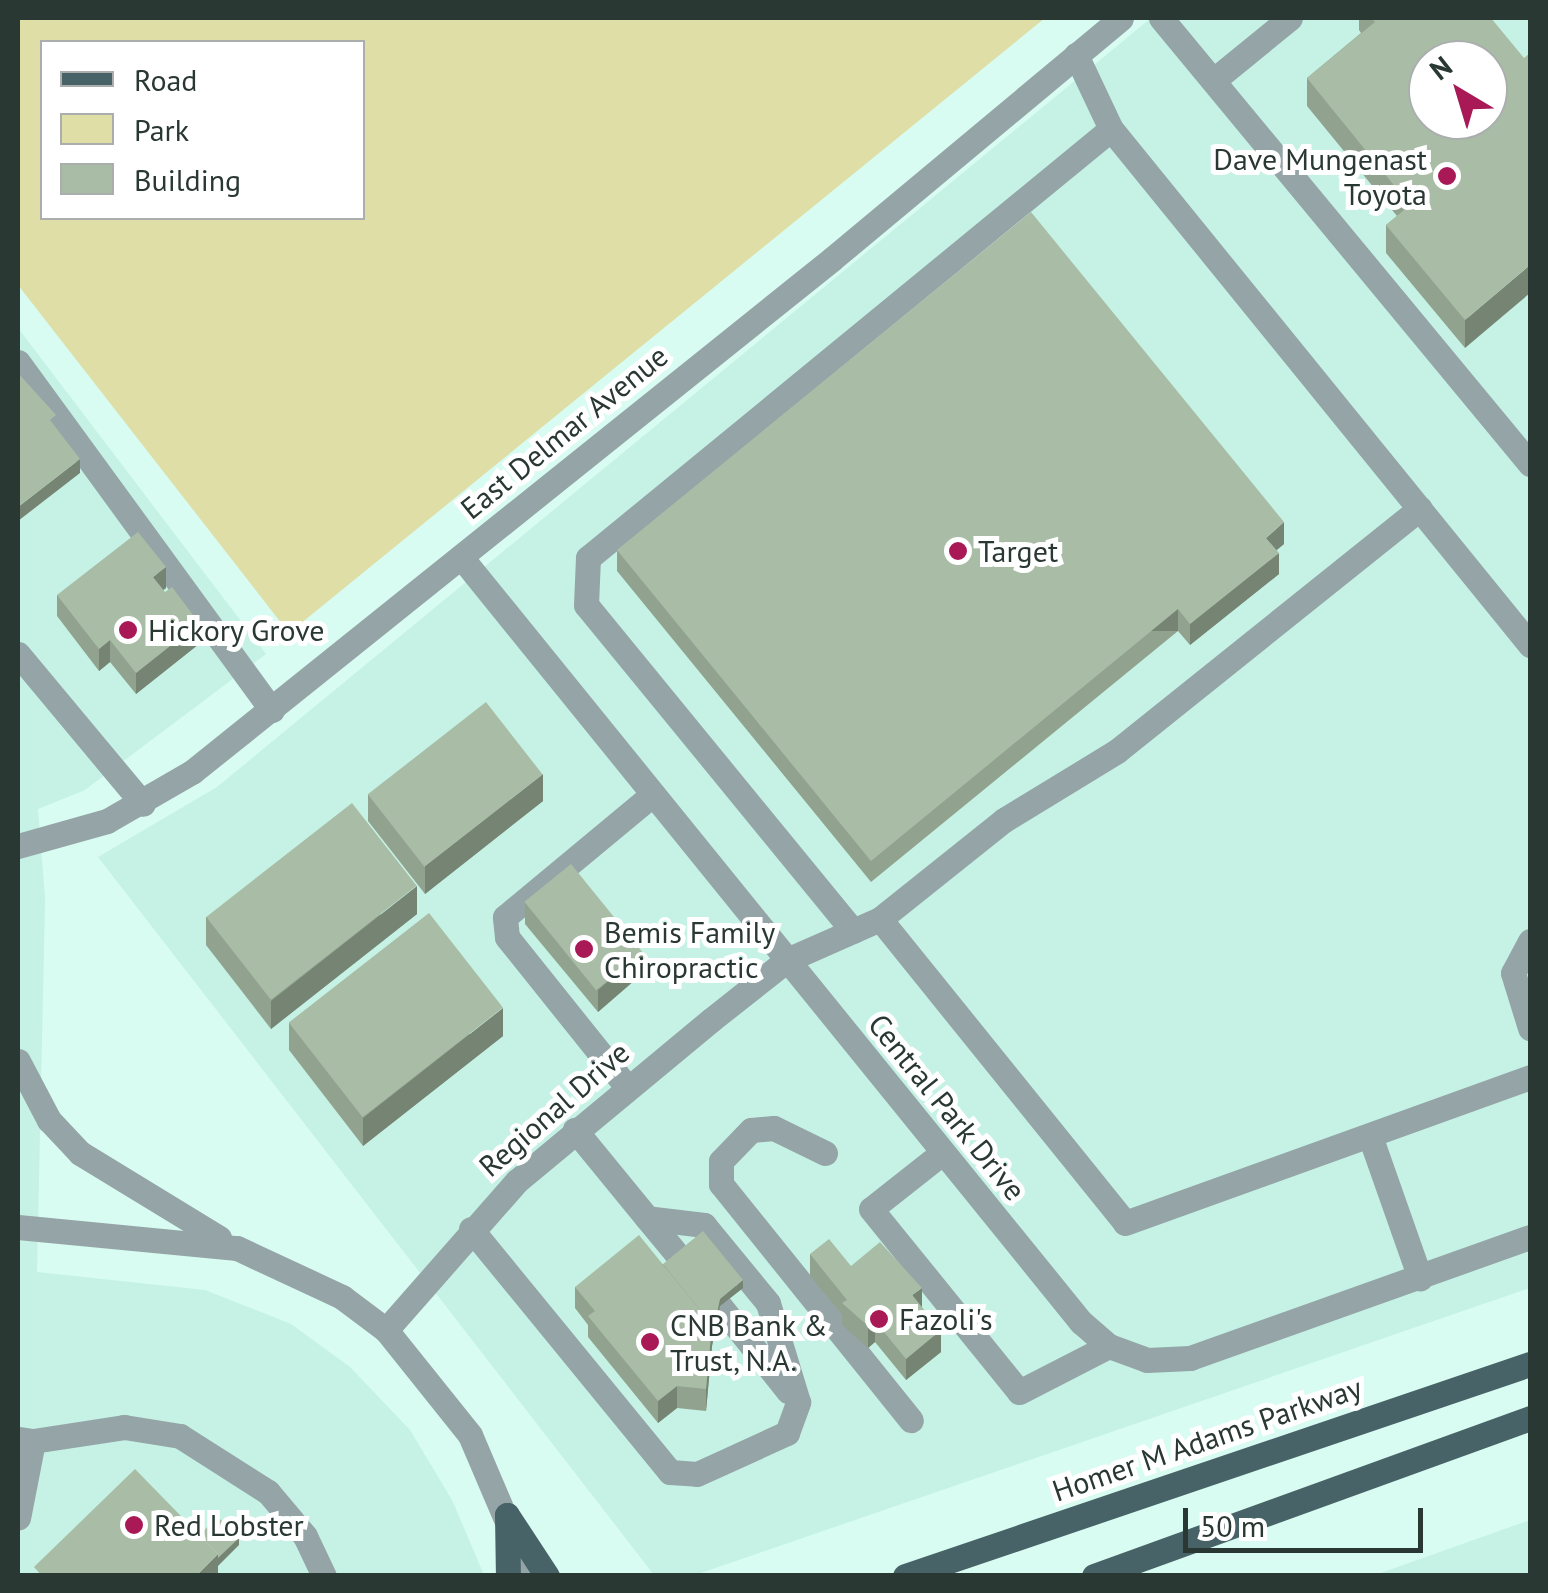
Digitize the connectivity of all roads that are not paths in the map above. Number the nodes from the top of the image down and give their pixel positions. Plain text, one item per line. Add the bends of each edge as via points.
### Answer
1 (1121, 18) edge
2 (1161, 18) edge
3 (1290, 18) edge
4 (1076, 55) junction
5 (1214, 80) junction
6 (1111, 130) junction
7 (18, 362) edge
8 (1530, 464) edge
9 (1420, 508) junction
10 (461, 557) junction
11 (1530, 645) edge
12 (18, 654) edge
13 (272, 710) junction
14 (653, 794) junction
15 (144, 804) junction
16 (18, 846) edge
17 (880, 919) junction
18 (852, 931) junction
19 (1530, 942) edge
20 (787, 960) junction
21 (1530, 1028) edge
22 (18, 1060) edge
23 (1530, 1076) edge
24 (626, 1088) junction
25 (574, 1130) junction
26 (1370, 1136) junction
27 (942, 1152) junction
28 (825, 1153) dead end
29 (647, 1218) junction
30 (18, 1227) edge
31 (471, 1229) junction
32 (1530, 1238) edge
33 (237, 1248) junction
34 (680, 1258) edge
35 (1420, 1278) junction
36 (720, 1306) edge
37 (386, 1330) junction
38 (1109, 1346) junction
39 (1530, 1364) edge
40 (798, 1402) junction
41 (1530, 1418) edge
42 (911, 1420) dead end
43 (25, 1440) edge
44 (507, 1515) junction
45 (18, 1518) edge
46 (324, 1576) edge
47 (508, 1576) edge
48 (530, 1576) edge
49 (548, 1576) edge
50 (905, 1576) edge
51 (1094, 1576) edge

1 - 4 street, East Delmar Avenue
2 - 5 street
3 - 5 street
4 - 6 street
4 - 10 street, East Delmar Avenue
5 - 8 street
6 - 9 street
6 - 18 street via 588,558 586,605
7 - 13 street
9 - 11 street
9 - 17 street, Regional Drive via 1140,734 1004,820
10 - 13 street, East Delmar Avenue
10 - 14 street, Central Park Drive
12 - 15 street
13 - 15 street, East Delmar Avenue
14 - 20 street, Central Park Drive
14 - 24 street via 505,917 506,937
15 - 16 street, East Delmar Avenue via 64,838
17 - 18 street, Regional Drive
17 - 26 street via 1125,1222
18 - 20 street, Regional Drive
19 - 21 street via 1512,972
20 - 24 street, Regional Drive
20 - 27 street, Central Park Drive
22 - 33 street via 49,1120 80,1153
23 - 26 street
24 - 25 street, Regional Drive
25 - 29 street
25 - 31 street, Regional Drive
26 - 35 street
27 - 38 street, Central Park Drive via 1081,1322
27 - 38 street via 871,1209 1019,1392
28 - 42 street via 774,1128 751,1130 722,1162 721,1184
29 - 34 street
29 - 40 street via 704,1225 768,1303
30 - 33 street
31 - 37 street, Regional Drive
31 - 40 street via 670,1472 697,1474 787,1434
32 - 35 street, Central Park Drive
33 - 37 street via 342,1296
35 - 38 street, Central Park Drive via 1190,1358 1146,1360
36 - 40 street
37 - 44 street via 470,1434
39 - 50 main road, Homer M Adams Parkway
41 - 51 main road
43 - 45 street
43 - 46 street via 124,1427 180,1436 268,1492 305,1536
44 - 47 main road
44 - 48 street
44 - 49 main road

